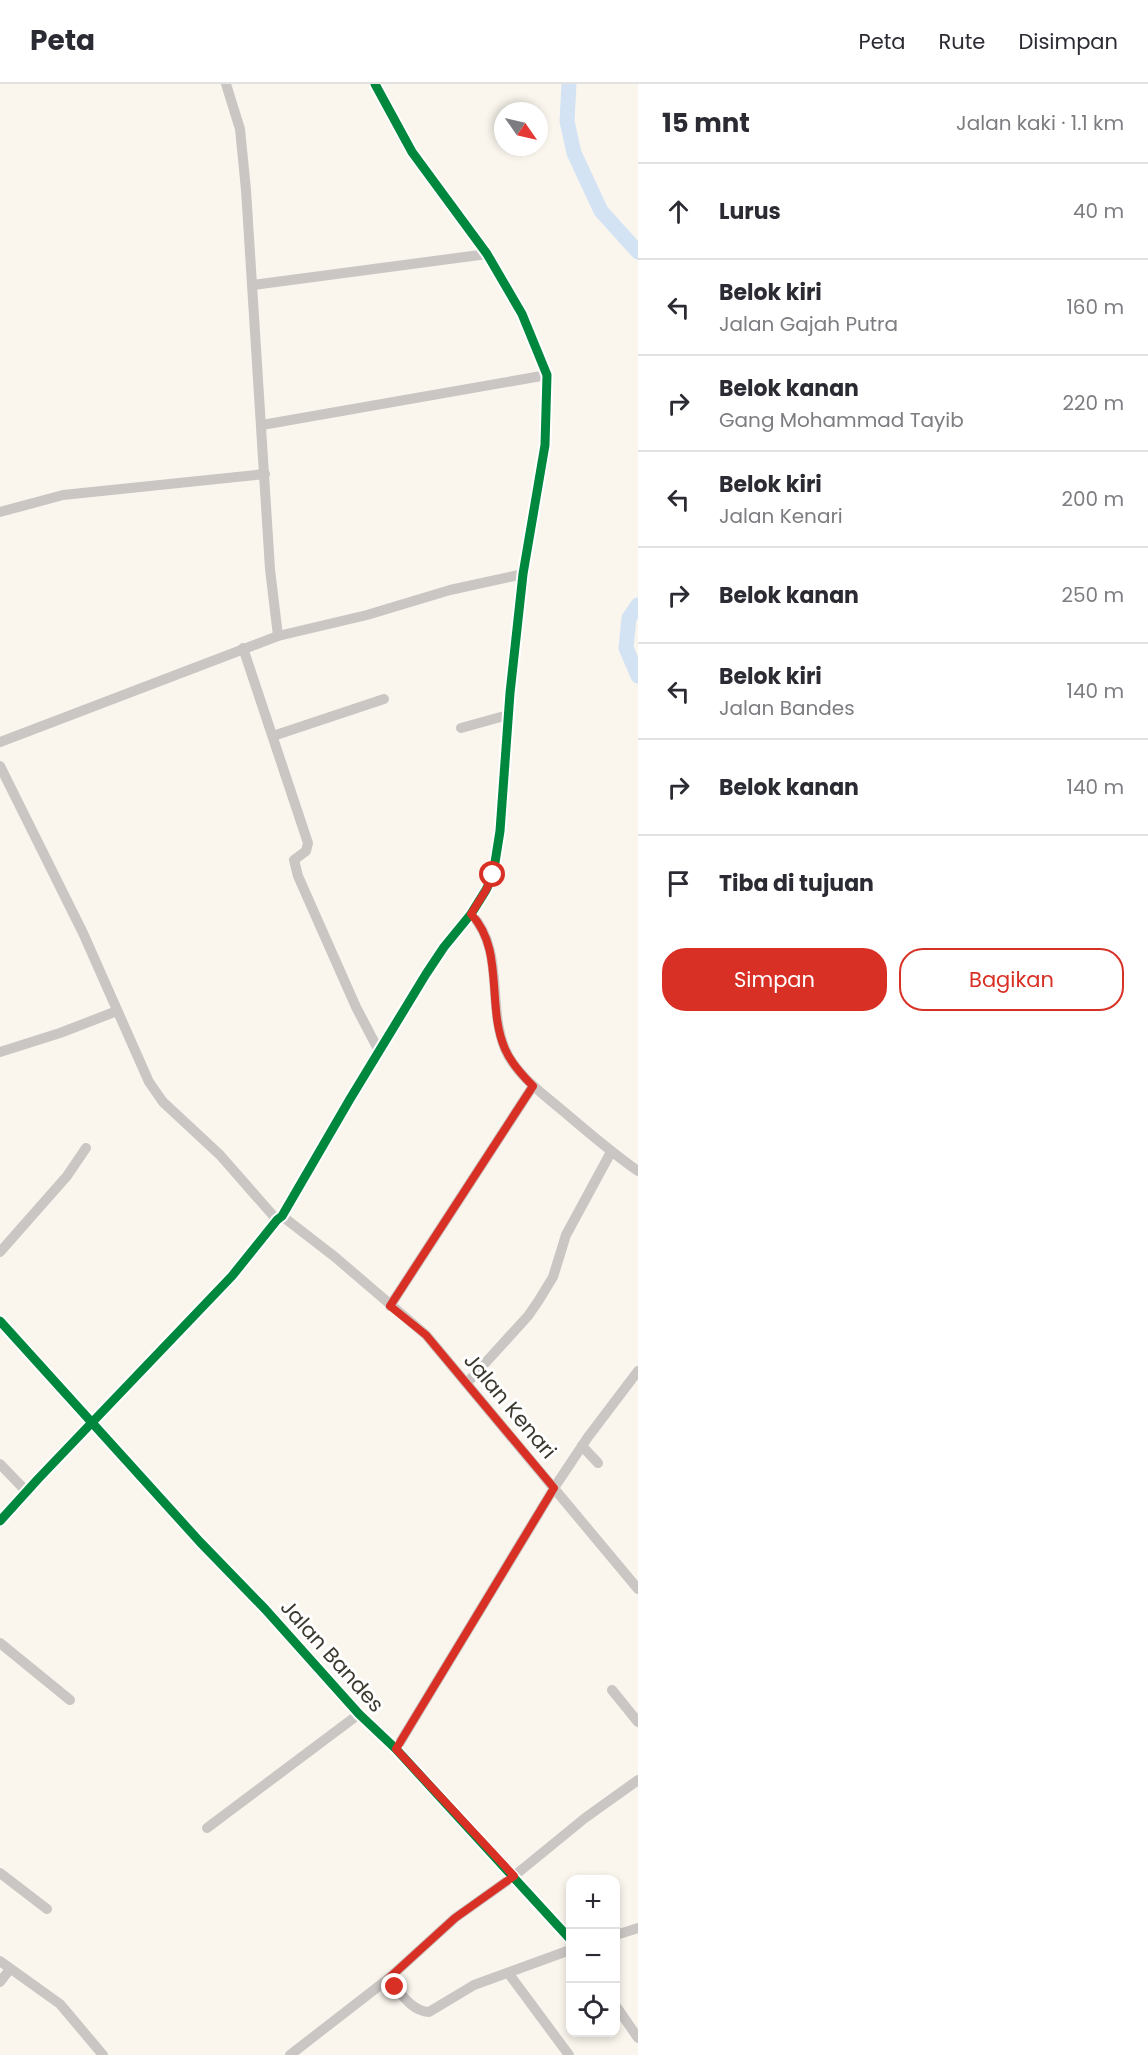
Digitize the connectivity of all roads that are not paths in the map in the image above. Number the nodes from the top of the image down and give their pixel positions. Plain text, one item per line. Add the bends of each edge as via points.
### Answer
1 (226, 84) edge
2 (375, 84) edge
3 (487, 254) junction
4 (253, 285) junction
5 (547, 375) junction
6 (262, 425) junction
7 (265, 474) junction
8 (0, 512) edge
9 (523, 574) junction
10 (278, 636) junction
11 (243, 648) junction
12 (384, 699) dead end
13 (508, 715) junction
14 (461, 728) dead end
15 (273, 736) junction
16 (0, 742) edge
17 (0, 766) edge
18 (471, 914) junction
19 (117, 1011) junction
20 (379, 1051) junction
21 (0, 1052) edge
22 (533, 1086) junction
23 (86, 1148) dead end
24 (611, 1152) junction
25 (638, 1172) edge
26 (280, 1218) junction
27 (0, 1252) edge
28 (390, 1306) junction
29 (0, 1321) edge
30 (636, 1378) edge
31 (467, 1383) junction
32 (92, 1422) junction
33 (582, 1446) junction
34 (598, 1463) dead end
35 (0, 1464) edge
36 (554, 1488) junction
37 (26, 1491) junction
38 (0, 1521) edge
39 (638, 1589) edge
40 (0, 1643) edge
41 (612, 1690) dead end
42 (70, 1700) dead end
43 (359, 1714) junction
44 (638, 1722) edge
45 (396, 1749) junction
46 (638, 1780) edge
47 (207, 1828) dead end
48 (0, 1873) edge
49 (514, 1876) junction
50 (46, 1909) dead end
51 (638, 1928) edge
52 (620, 1933) edge
53 (566, 1934) edge
54 (566, 1951) edge
55 (0, 1961) edge
56 (10, 1969) junction
57 (509, 1974) junction
58 (388, 1979) junction
59 (0, 1982) edge
60 (620, 2013) edge
61 (638, 2038) edge
62 (103, 2055) edge
63 (290, 2055) edge
64 (569, 2055) edge

1 - 4 street via 240,129
2 - 3 street via 412,152
3 - 4 street
3 - 5 street via 522,314
4 - 6 street
5 - 6 street
5 - 9 street via 545,445
6 - 7 street
7 - 8 street via 63,495
7 - 10 street
9 - 10 street
9 - 13 street
10 - 11 street
11 - 15 street
11 - 16 street
12 - 15 street
13 - 14 street
13 - 18 street via 493,875
15 - 20 street via 308,843 293,862
17 - 19 street, Jalan Kenari
18 - 20 street via 438,956
18 - 22 street via 482,925 489,944 504,1047
19 - 21 street
19 - 26 street, Jalan Kenari via 144,1072 163,1102
20 - 26 street
22 - 24 street
22 - 28 street
23 - 27 street via 67,1176
24 - 25 street
24 - 31 street via 566,1235 553,1277 539,1300
26 - 28 street, Jalan Kenari via 335,1257
26 - 32 street via 232,1276
28 - 31 street, Jalan Kenari via 426,1335
29 - 32 street, Jalan Bandes
30 - 33 street
31 - 36 street, Jalan Kenari
32 - 37 street
32 - 43 street, Jalan Bandes
33 - 34 street
33 - 36 street
35 - 37 street
36 - 39 street, Jalan Kenari
36 - 45 street
37 - 38 street
40 - 42 street
41 - 44 street
43 - 45 street, Jalan Bandes
43 - 47 street
45 - 49 street, Jalan Bandes
46 - 49 street
48 - 50 street
49 - 53 street, Jalan Bandes
49 - 58 street via 455,1918
51 - 52 street
54 - 57 street
55 - 56 street
56 - 59 street
56 - 62 street via 60,2004
57 - 58 street via 474,1985 426,2012 409,2004
57 - 64 street
58 - 63 street
60 - 61 street

